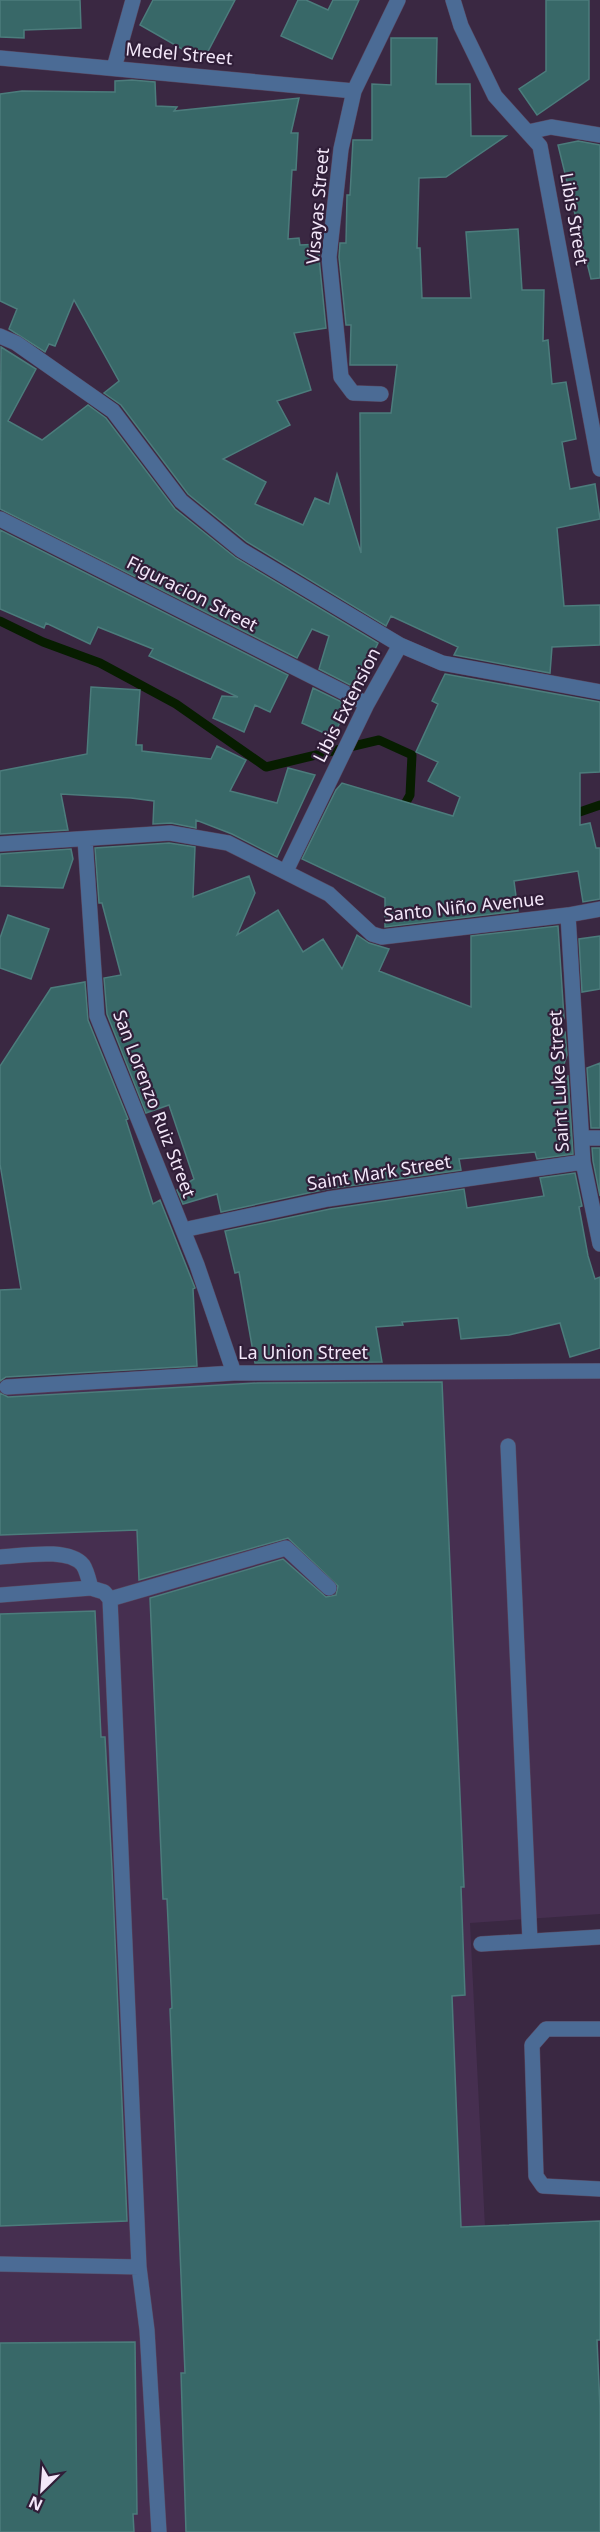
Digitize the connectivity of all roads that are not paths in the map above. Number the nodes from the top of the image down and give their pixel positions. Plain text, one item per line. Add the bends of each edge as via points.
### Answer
1 (134, 0) edge
2 (398, 0) edge
3 (453, 0) edge
4 (0, 58) edge
5 (114, 68) junction
6 (354, 91) junction
7 (528, 132) junction
8 (600, 135) edge
9 (0, 336) edge
10 (381, 394) dead end
11 (600, 469) edge
12 (0, 519) edge
13 (400, 645) junction
14 (600, 692) edge
15 (367, 704) junction
16 (85, 839) junction
17 (0, 844) edge
18 (286, 871) junction
19 (600, 909) edge
20 (568, 915) junction
21 (583, 1138) junction
22 (600, 1138) edge
23 (583, 1162) junction
24 (183, 1230) junction
25 (600, 1244) edge
26 (600, 1371) edge
27 (234, 1373) junction
28 (7, 1387) dead end
29 (508, 1446) dead end
30 (0, 1557) edge
31 (91, 1588) junction
32 (329, 1588) dead end
33 (0, 1595) edge
34 (110, 1599) junction
35 (600, 1937) edge
36 (530, 1941) junction
37 (481, 1944) dead end
38 (600, 2029) edge
39 (600, 2189) edge
40 (0, 2264) edge
41 (139, 2267) junction
42 (159, 2532) edge

1 - 5 street
2 - 6 street, Visayas Street
3 - 7 street, Libis Street via 461,26 495,96
4 - 5 street, Medel Street
5 - 6 street, Medel Street
6 - 10 street, Visayas Street via 341,149 329,257 341,377 353,393
7 - 8 street via 551,128
7 - 11 street, Libis Street via 540,146
9 - 13 street via 16,343 113,411 181,501 241,550
12 - 15 street, Figuracion Street
13 - 14 street, Libis Extension via 442,663
13 - 15 street, Libis Extension
15 - 18 street, Libis Extension
16 - 17 street, Santo Niño Avenue
16 - 18 street, Santo Niño Avenue via 170,833 228,843
16 - 24 street, San Lorenzo Ruiz Street via 97,1016
18 - 20 street, Santo Niño Avenue via 329,894 372,934 382,937
19 - 20 street, Santo Niño Avenue
20 - 21 street, Saint Luke Street
21 - 22 street
21 - 23 street, Saint Luke Street
23 - 24 street, Saint Mark Street via 328,1199
23 - 25 street, Saint Luke Street
24 - 27 street, San Lorenzo Ruiz Street
26 - 27 street, La Union Street
27 - 28 street, La Union Street
29 - 36 street
30 - 31 street via 58,1554 74,1558 84,1566
31 - 33 street
31 - 34 street via 104,1592
32 - 34 street via 286,1548
34 - 41 street
35 - 36 street
36 - 37 street
38 - 39 street via 546,2030 532,2045 536,2176 543,2186
40 - 41 street
41 - 42 street via 147,2330

